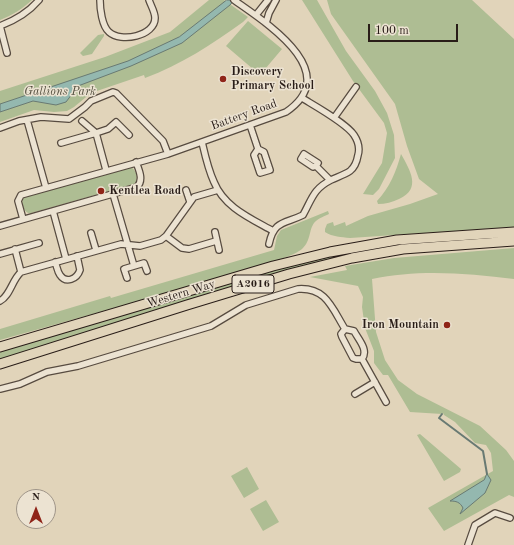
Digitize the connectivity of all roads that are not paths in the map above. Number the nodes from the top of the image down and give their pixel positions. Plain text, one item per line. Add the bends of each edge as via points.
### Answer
1 (39, 0) edge
2 (100, 0) edge
3 (149, 0) edge
4 (268, 0) edge
5 (276, 0) edge
6 (236, 2) edge
7 (256, 15) junction
8 (266, 23) junction
9 (0, 26) edge
10 (8, 53) dead end
11 (356, 87) dead end
12 (302, 98) junction
13 (334, 118) junction
14 (27, 120) junction
15 (82, 121) dead end
16 (250, 125) junction
17 (0, 128) edge
18 (96, 133) junction
19 (129, 135) dead end
20 (202, 142) junction
21 (62, 143) dead end
22 (258, 149) dead end
23 (168, 154) junction
24 (136, 162) junction
25 (316, 166) dead end
26 (106, 170) junction
27 (330, 180) junction
28 (46, 188) junction
29 (186, 190) dead end
30 (218, 190) junction
31 (113, 194) junction
32 (190, 202) junction
33 (52, 211) junction
34 (23, 219) junction
35 (0, 226) edge
36 (273, 231) junction
37 (215, 232) dead end
38 (514, 232) edge
39 (91, 233) dead end
40 (166, 236) junction
41 (216, 241) junction
42 (514, 241) edge
43 (39, 243) dead end
44 (127, 244) junction
45 (270, 244) dead end
46 (15, 249) junction
47 (96, 250) junction
48 (219, 250) dead end
49 (0, 254) edge
50 (77, 256) junction
51 (66, 259) junction
52 (55, 262) junction
53 (134, 266) junction
54 (147, 271) dead end
55 (21, 272) junction
56 (127, 278) dead end
57 (0, 301) edge
58 (344, 329) junction
59 (0, 347) edge
60 (362, 359) junction
61 (0, 364) edge
62 (375, 382) junction
63 (0, 388) edge
64 (355, 394) dead end
65 (386, 402) dead end
66 (510, 518) dead end
67 (468, 545) edge

1 - 9 street via 16,19
2 - 3 street via 101,13 110,33 115,36 133,37 146,33 154,24 155,18
4 - 7 street
5 - 8 street
6 - 7 street
7 - 8 street
8 - 12 street via 291,46 304,67 306,82
9 - 10 street
11 - 13 street
12 - 13 street
12 - 16 street, Battery Road via 286,112
13 - 27 street via 353,134 359,148 356,164 351,170
14 - 17 street
14 - 23 street via 41,117 69,119 91,101 116,92 163,141
14 - 28 street
15 - 18 street
16 - 20 street, Battery Road
16 - 22 street
18 - 19 street via 108,129 116,122
18 - 21 street
18 - 26 street
20 - 23 street, Battery Road
20 - 30 street
23 - 24 street, Battery Road
24 - 26 street, Battery Road
24 - 31 street via 140,183
25 - 27 street
26 - 28 street, Battery Road
27 - 36 street via 311,196 303,215 287,220
28 - 34 street, Battery Road via 21,194 18,201
29 - 32 street
30 - 32 street via 194,197
30 - 36 street via 234,208
31 - 33 street
31 - 44 street
32 - 40 street
33 - 34 street
33 - 51 street
34 - 35 street
36 - 45 street
37 - 41 street
38 - 59 main road, Western Way / A2016 via 397,240 330,252
39 - 47 street
40 - 41 street via 182,248 189,249
40 - 44 street via 164,239 140,246
41 - 48 street
42 - 61 main road, Western Way / A2016 via 403,249 352,258 187,304
43 - 46 street
44 - 47 street
44 - 53 street
46 - 49 street
46 - 55 street
47 - 50 street
50 - 51 street
50 - 52 street via 80,270 71,280 60,275
51 - 52 street
52 - 55 street
53 - 54 street via 144,263
53 - 56 street via 124,269
55 - 57 street via 4,299
58 - 60 street via 342,337 353,358
58 - 60 street via 354,331 365,350
58 - 63 street via 330,304 319,293 298,289 246,305 211,326 78,366 47,372 20,384
60 - 62 street
62 - 64 street
62 - 65 street
66 - 67 street via 495,513 475,525

